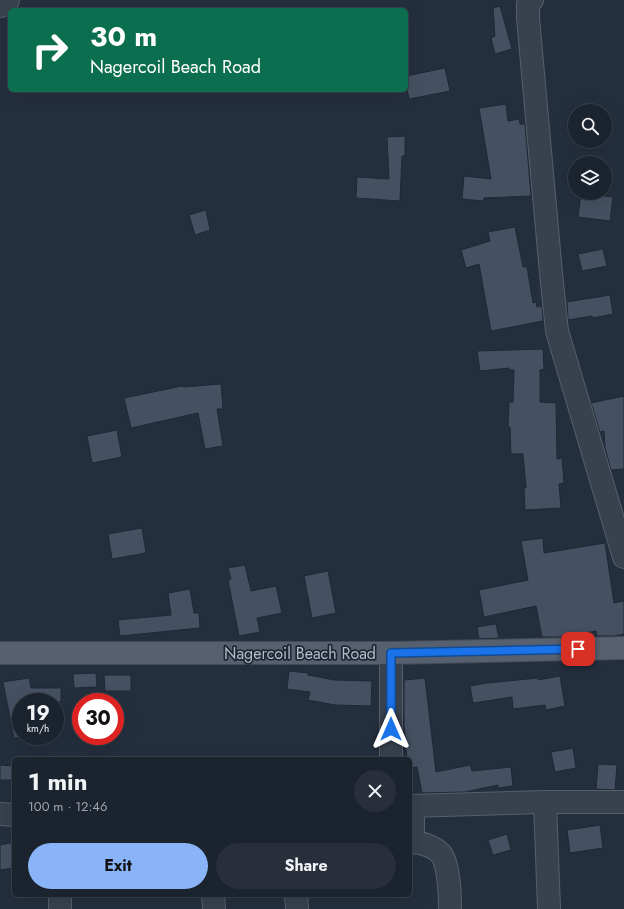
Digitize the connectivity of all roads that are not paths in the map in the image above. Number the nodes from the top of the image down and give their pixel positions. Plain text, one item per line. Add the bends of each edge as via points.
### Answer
1 (8, 0) edge
2 (532, 0) edge
3 (0, 6) edge
4 (624, 557) edge
5 (624, 648) edge
6 (0, 653) edge
7 (391, 653) junction
8 (391, 757) edge
9 (545, 802) junction
10 (624, 802) edge
11 (412, 806) edge
12 (0, 814) edge
13 (12, 814) edge
14 (412, 842) edge
15 (60, 897) edge
16 (213, 897) edge
17 (296, 897) edge
18 (60, 909) edge
19 (214, 909) edge
20 (298, 909) edge
21 (450, 909) edge
22 (549, 909) edge

1 - 3 street
2 - 4 street via 528,4 528,18 557,331
5 - 7 main road, Nagercoil Beach Road
6 - 7 main road, Nagercoil Beach Road
7 - 8 street
9 - 10 street
9 - 11 street
9 - 22 street
12 - 13 street
14 - 21 street via 430,846 441,854 450,892
15 - 18 street
16 - 19 street
17 - 20 street

